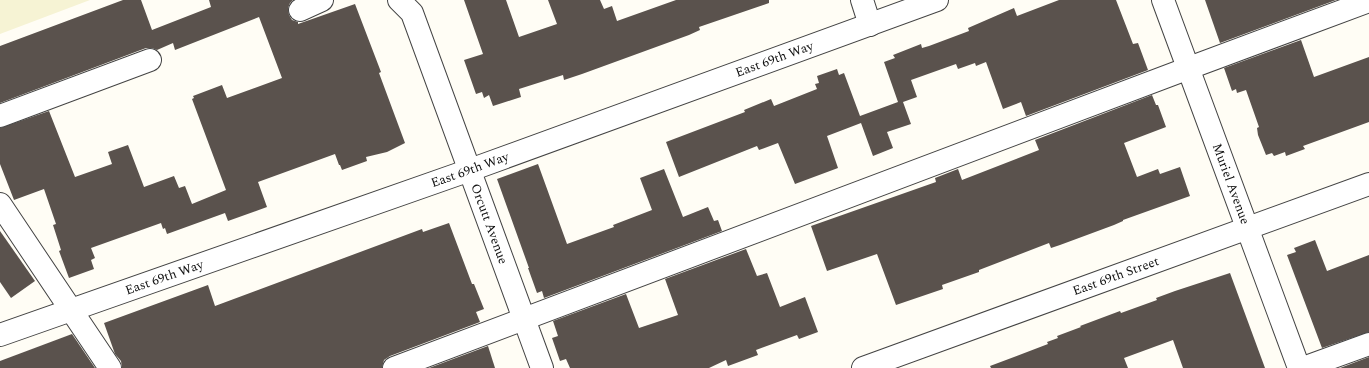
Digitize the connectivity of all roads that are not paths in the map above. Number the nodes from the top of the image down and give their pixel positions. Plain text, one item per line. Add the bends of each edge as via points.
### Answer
1 (322, 0) edge
2 (862, 0) edge
3 (937, 0) edge
4 (1163, 0) edge
5 (1369, 1) edge
6 (411, 4) edge
7 (300, 10) dead end
8 (870, 24) junction
9 (150, 60) dead end
10 (1188, 68) junction
11 (0, 116) edge
12 (470, 170) junction
13 (1369, 184) edge
14 (0, 204) edge
15 (1248, 228) junction
16 (71, 310) junction
17 (524, 319) junction
18 (0, 335) edge
19 (1369, 344) edge
20 (110, 368) edge
21 (394, 368) edge
22 (542, 368) edge
23 (863, 368) edge
24 (1300, 368) edge
25 (1303, 368) edge

1 - 7 street
2 - 8 street
3 - 8 street, East 69th Way
4 - 10 street, Muriel Avenue
5 - 10 street
6 - 12 street, Orcutt Avenue
8 - 12 street, East 69th Way
9 - 11 street
10 - 15 street, Muriel Avenue
10 - 17 street
12 - 16 street, East 69th Way
12 - 17 street, Orcutt Avenue
13 - 15 street, East 69th Street
14 - 16 street
15 - 23 street, East 69th Street
15 - 24 street, Muriel Avenue
16 - 18 street, East 69th Way
16 - 20 street
17 - 21 street
17 - 22 street, Orcutt Avenue
19 - 25 street

